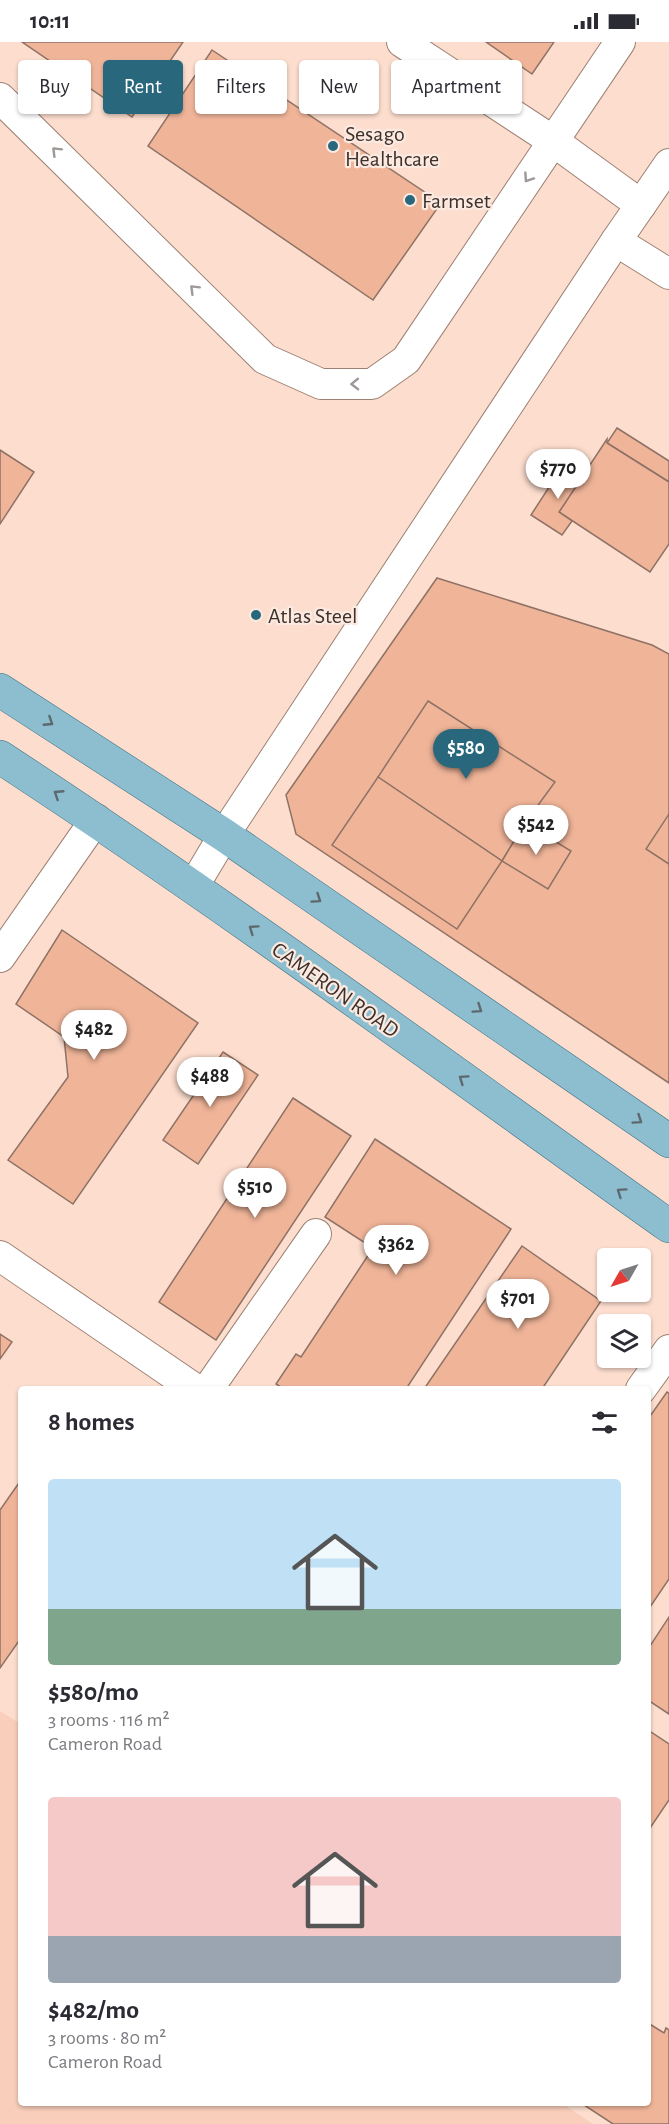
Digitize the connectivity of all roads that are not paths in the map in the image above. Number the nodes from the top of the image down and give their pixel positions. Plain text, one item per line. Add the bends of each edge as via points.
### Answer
1 (402, 42) edge
2 (620, 42) edge
3 (0, 98) edge
4 (553, 141) junction
5 (669, 164) edge
6 (641, 205) junction
7 (616, 241) junction
8 (669, 274) edge
9 (0, 690) edge
10 (0, 757) edge
11 (96, 819) junction
12 (224, 836) junction
13 (193, 887) junction
14 (0, 957) edge
15 (669, 1141) edge
16 (669, 1226) edge
17 (316, 1234) dead end
18 (0, 1256) edge
19 (669, 1350) edge
20 (191, 1386) edge
21 (210, 1386) edge
22 (643, 1386) edge

1 - 4 street
2 - 4 street
4 -> 3 street via 406,360 372,384 321,384 265,359
4 - 6 street
5 - 6 street
6 - 7 street
7 - 8 street
7 - 12 street
9 -> 12 main road
11 -> 10 main road, CAMERON ROAD
11 - 13 main road, CAMERON ROAD
11 - 14 street
12 - 13 street
12 -> 15 main road
16 -> 13 main road, CAMERON ROAD
17 - 21 street
18 - 20 street
19 - 22 street

